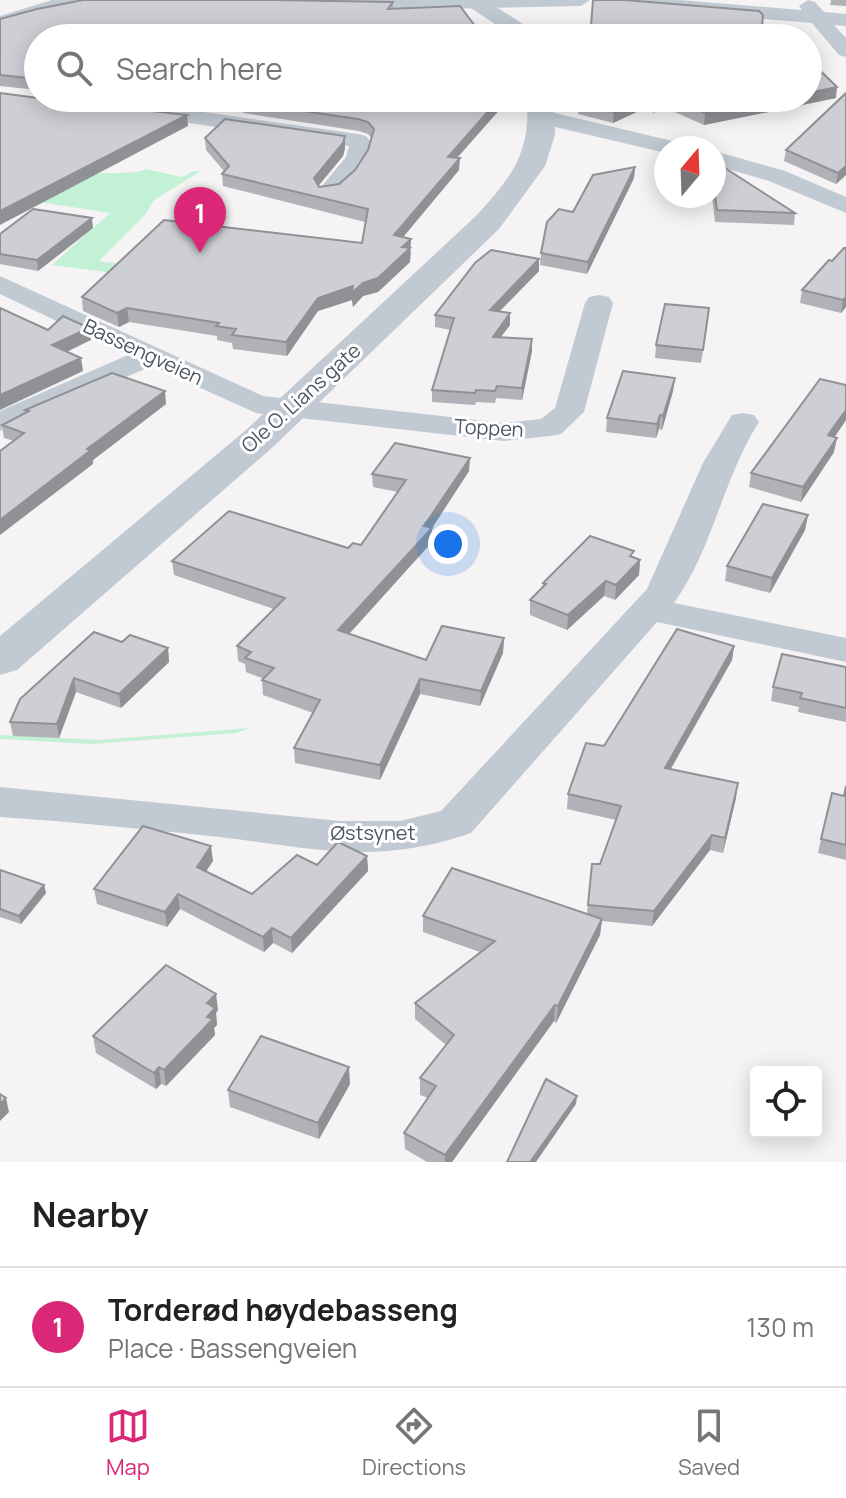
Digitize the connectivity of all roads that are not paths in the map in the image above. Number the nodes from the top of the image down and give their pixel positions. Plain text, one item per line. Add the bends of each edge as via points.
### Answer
1 (72, 0) edge
2 (581, 0) edge
3 (615, 0) edge
4 (470, 1) edge
5 (507, 1) edge
6 (326, 5) edge
7 (810, 8) edge
8 (846, 20) edge
9 (0, 22) edge
10 (507, 24) edge
11 (521, 24) edge
12 (846, 51) edge
13 (151, 112) edge
14 (541, 112) edge
15 (557, 112) edge
16 (654, 142) edge
17 (726, 161) edge
18 (329, 192) edge
19 (846, 206) edge
20 (0, 284) edge
21 (599, 303) dead end
22 (150, 356) junction
23 (290, 409) junction
24 (0, 422) edge
25 (743, 422) dead end
26 (650, 609) junction
27 (846, 650) edge
28 (0, 660) edge
29 (0, 802) edge

1 - 9 street
2 - 5 street
3 - 7 street
4 - 5 street
4 - 6 street
4 - 10 street
5 - 11 street
7 - 8 street
7 - 12 street
13 - 18 street via 358,141 357,158
14 - 23 street, Ole O. Lians gate via 541,144 513,193
15 - 16 street
17 - 19 street via 777,176
20 - 22 street, Bassengveien
21 - 23 street, Toppen via 569,412 550,427 487,431
22 - 23 street, Bassengveien via 256,404
22 - 24 street
23 - 28 street, Ole O. Lians gate
25 - 26 street, Østsynet via 729,443 675,573
26 - 27 street
26 - 29 street, Østsynet via 471,809 434,832 336,835

